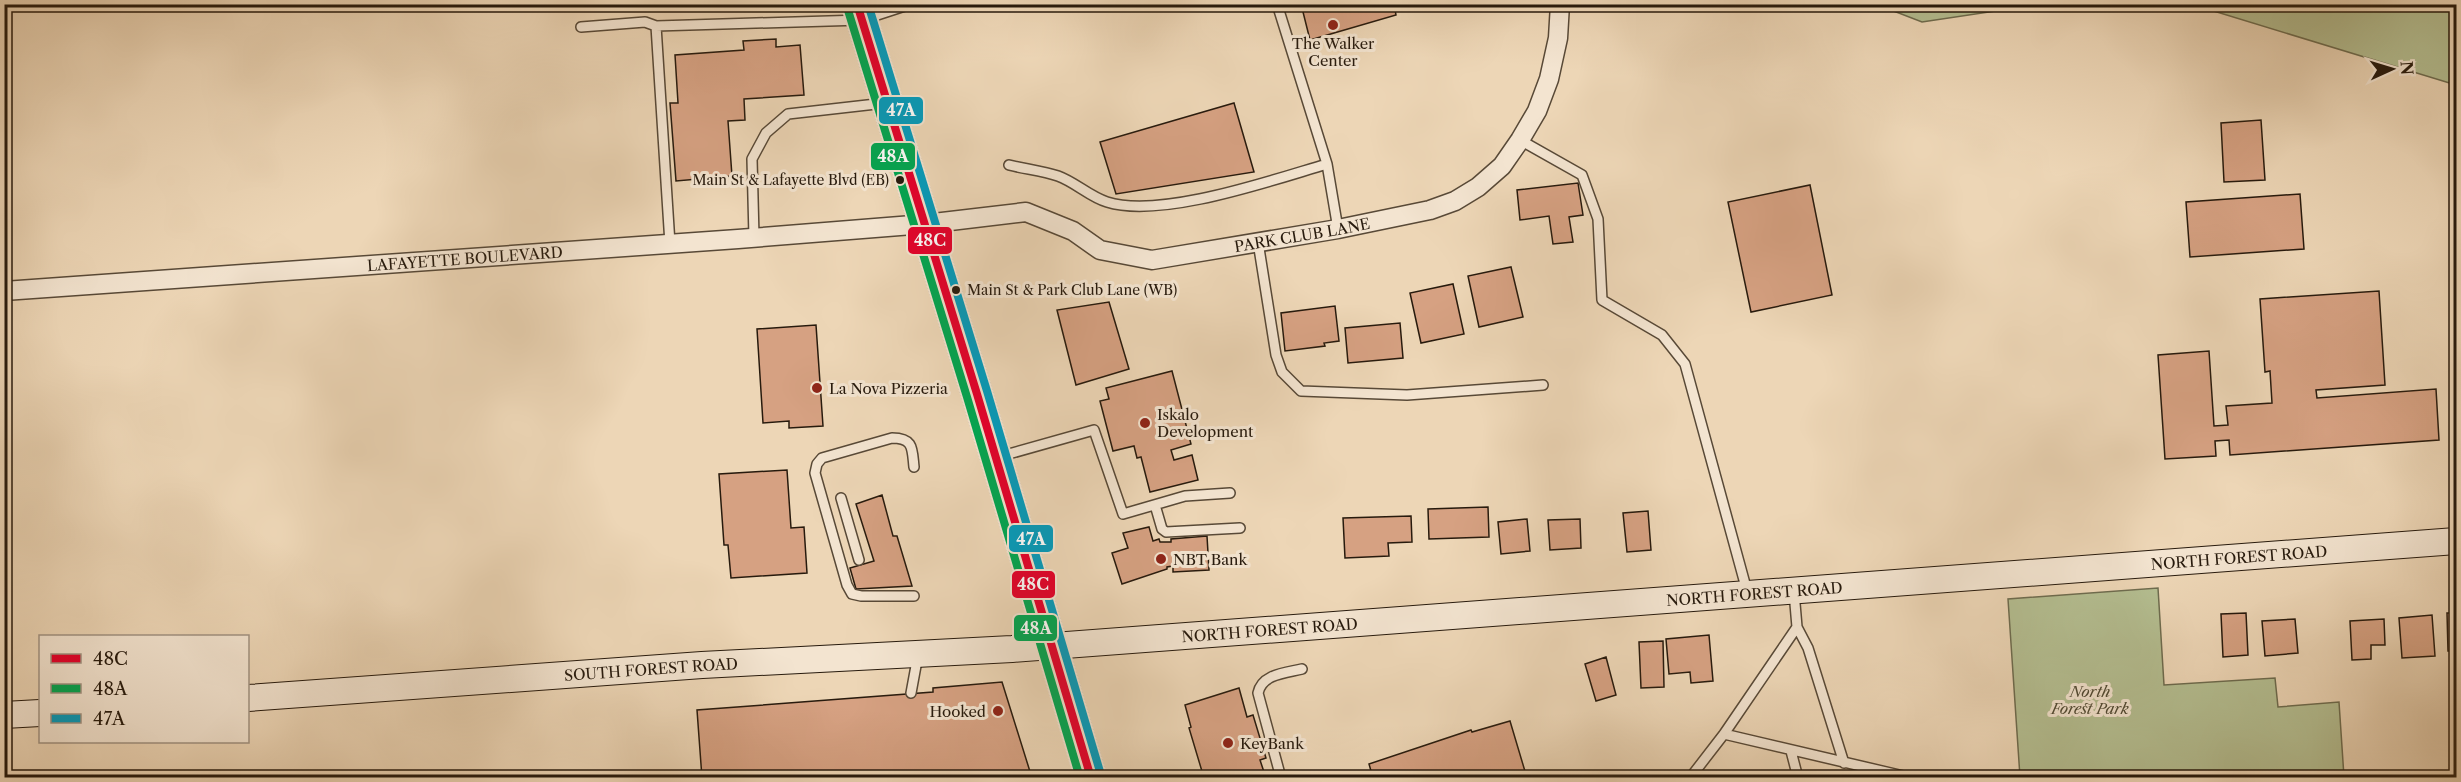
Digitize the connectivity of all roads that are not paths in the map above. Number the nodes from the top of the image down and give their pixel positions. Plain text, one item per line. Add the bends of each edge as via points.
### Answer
1 (911, 4) edge
2 (1277, 4) edge
3 (1560, 4) edge
4 (859, 12) edge
5 (656, 26) junction
6 (581, 27) dead end
7 (887, 103) junction
8 (1520, 140) junction
9 (1328, 164) junction
10 (1009, 165) dead end
11 (925, 224) junction
12 (1338, 229) junction
13 (754, 237) junction
14 (1258, 242) junction
15 (670, 244) junction
16 (4, 291) edge
17 (1543, 385) dead end
18 (996, 458) junction
19 (914, 466) dead end
20 (1230, 494) dead end
21 (841, 498) dead end
22 (1155, 505) junction
23 (1240, 528) dead end
24 (2457, 541) edge
25 (859, 560) dead end
26 (1794, 590) junction
27 (1748, 594) junction
28 (914, 596) dead end
29 (1797, 627) junction
30 (1052, 646) junction
31 (918, 655) junction
32 (1302, 669) dead end
33 (911, 693) dead end
34 (249, 698) edge
35 (39, 713) edge
36 (4, 715) edge
37 (1724, 734) junction
38 (1791, 751) junction
39 (1844, 763) junction
40 (1091, 777) edge
41 (1281, 777) edge
42 (1690, 777) edge
43 (1798, 777) edge
44 (1912, 777) edge

1 - 4 lane
2 - 9 lane
3 - 8 street, PARK CLUB LANE via 1558,39 1549,79
4 - 5 lane
4 - 7 main road
5 - 6 lane via 645,22
5 - 15 lane
7 - 11 main road
7 - 13 lane via 788,114 766,133 752,159
8 - 12 street, PARK CLUB LANE via 1502,166 1455,201
8 - 27 lane via 1582,175 1598,219 1602,300 1662,335 1685,364
9 - 10 lane via 1190,200 1137,207 1106,202 1058,176
9 - 12 lane
11 - 13 street, LAFAYETTE BOULEVARD
11 - 14 street, PARK CLUB LANE via 1026,212 1073,231 1100,250 1152,260
11 - 18 main road
12 - 14 street, PARK CLUB LANE
13 - 15 street, LAFAYETTE BOULEVARD
14 - 17 lane via 1276,354 1282,372 1301,391 1407,395
15 - 16 street, LAFAYETTE BOULEVARD
18 - 22 lane via 1094,430 1123,514
18 - 30 main road
19 - 28 lane via 912,447 902,438 892,438 822,458 815,473 852,594
20 - 22 lane via 1185,496
21 - 25 lane
22 - 23 lane via 1166,532
24 - 26 street, NORTH FOREST ROAD
26 - 27 street, NORTH FOREST ROAD
26 - 29 lane
27 - 30 street, NORTH FOREST ROAD
29 - 37 lane
29 - 39 lane via 1808,648
30 - 31 street, SOUTH FOREST ROAD
30 - 40 main road
31 - 33 lane
31 - 34 street, SOUTH FOREST ROAD via 702,665
32 - 41 lane via 1265,679 1258,693
35 - 36 street
37 - 38 lane
37 - 42 lane
38 - 39 lane
38 - 43 lane
39 - 44 lane

